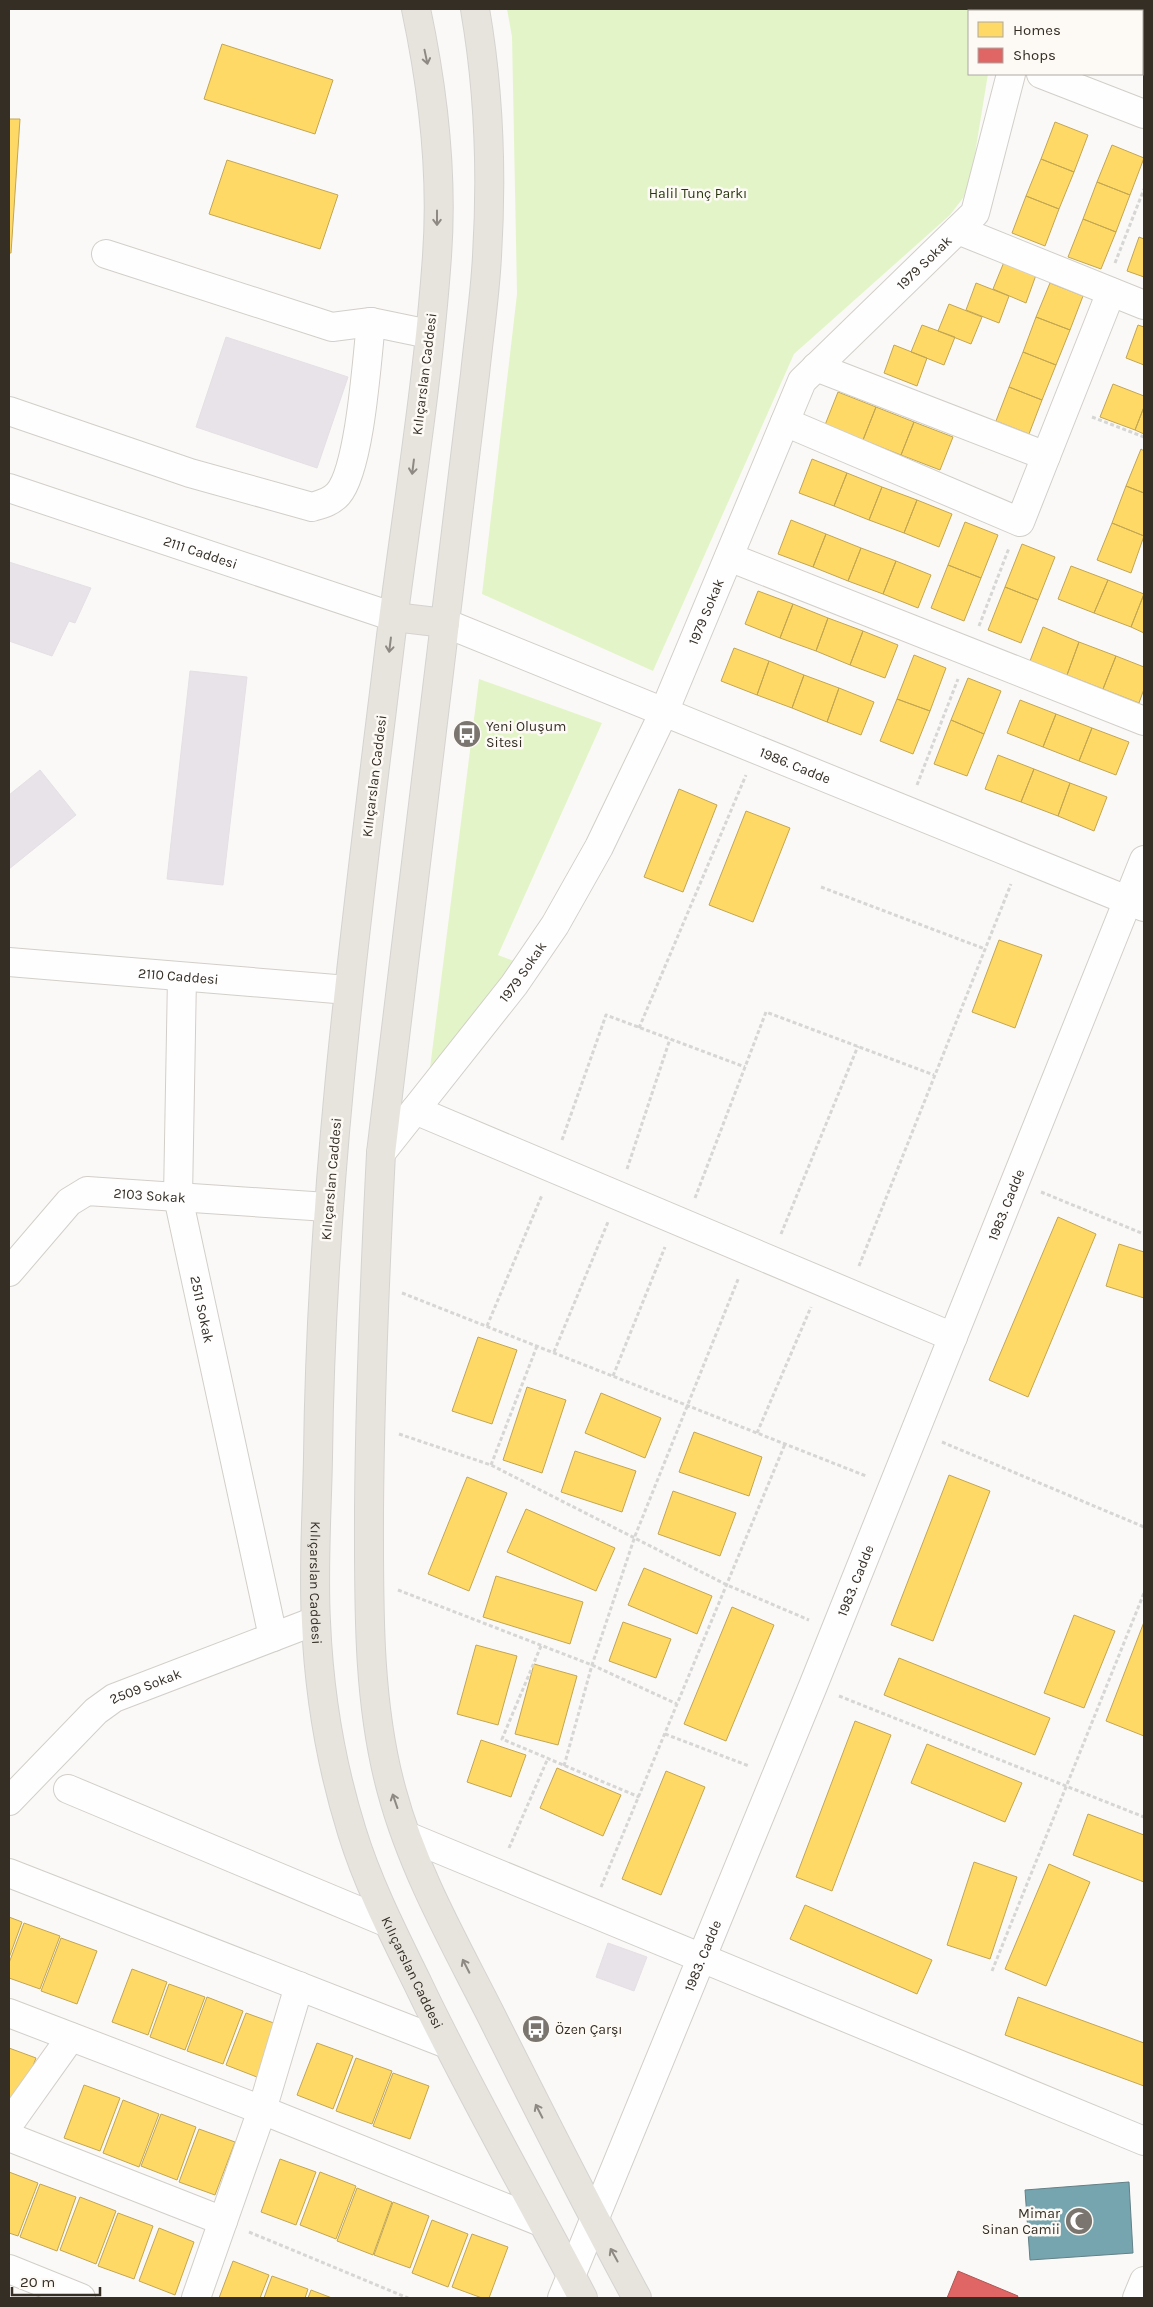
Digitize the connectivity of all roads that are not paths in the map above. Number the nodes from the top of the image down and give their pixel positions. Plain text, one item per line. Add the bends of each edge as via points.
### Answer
1 (416, 9) edge
2 (475, 9) edge
3 (1011, 75) edge
4 (1044, 75) edge
5 (1144, 114) edge
6 (958, 230) junction
7 (106, 254) dead end
8 (1108, 290) junction
9 (1144, 305) edge
10 (371, 322) junction
11 (429, 334) junction
12 (816, 367) junction
13 (9, 411) edge
14 (785, 422) junction
15 (1046, 456) junction
16 (9, 488) edge
17 (729, 557) junction
18 (394, 617) junction
19 (445, 623) junction
20 (664, 712) junction
21 (1144, 721) edge
22 (1144, 860) edge
23 (1136, 904) edge
24 (9, 962) edge
25 (182, 976) junction
26 (348, 990) junction
27 (415, 1110) junction
28 (382, 1153) junction
29 (178, 1197) junction
30 (327, 1207) junction
31 (9, 1272) edge
32 (953, 1337) junction
33 (316, 1621) junction
34 (273, 1638) junction
35 (68, 1789) dead end
36 (9, 1801) edge
37 (407, 1836) junction
38 (9, 1874) edge
39 (388, 1923) junction
40 (702, 1958) junction
41 (299, 1986) junction
42 (9, 2013) edge
43 (71, 2037) junction
44 (447, 2044) junction
45 (262, 2110) junction
46 (9, 2124) edge
47 (9, 2137) edge
48 (1144, 2141) edge
49 (595, 2220) junction
50 (223, 2221) junction
51 (541, 2222) junction
52 (9, 2269) edge
53 (1144, 2281) edge
54 (572, 2291) edge
55 (81, 2298) edge
56 (196, 2298) edge
57 (637, 2298) edge
58 (1138, 2298) edge

1 -> 11 main road, Kılıçarslan Caddesi via 429,70 437,166 438,252
2 - 19 main road via 482,52 489,160 487,257
3 - 6 street, 1979 Sokak via 977,208
4 - 5 street
6 - 8 street
6 - 12 street, 1979 Sokak
7 - 10 street via 332,327
8 - 9 street
8 - 15 street
10 - 11 street
10 - 13 street via 364,398 348,478 328,503 312,507 190,473
11 -> 18 main road, Kılıçarslan Caddesi
12 - 14 street, 1979 Sokak via 802,381
12 - 15 street
14 - 15 street via 1020,522
14 - 17 street, 1979 Sokak
16 - 18 street, 2111 Caddesi
17 - 20 street, 1979 Sokak
17 - 21 street
18 - 19 main road
18 -> 26 main road, Kılıçarslan Caddesi
19 - 20 street, 1986. Cadde
19 - 28 main road
20 - 23 street, 1986. Cadde
20 - 27 street, 1979 Sokak via 599,847 555,925 514,985
22 - 23 street, 1983. Cadde
23 - 32 street, 1983. Cadde via 1016,1181
24 - 25 street, 2110 Caddesi
25 - 26 street, 2110 Caddesi
25 - 29 street, 2511 Sokak
26 - 30 main road, Kılıçarslan Caddesi
27 - 28 street, 1979 Sokak
27 - 32 street
37 -> 28 main road via 392,1792 381,1743 374,1684 369,1578 374,1281
29 - 30 street, 2103 Sokak
29 - 31 street, 2103 Sokak via 87,1191 77,1195
29 - 34 street, 2511 Sokak
30 - 33 main road, Kılıçarslan Caddesi via 319,1395
32 - 40 street, 1983. Cadde
33 - 34 street, 2509 Sokak
33 - 39 main road, Kılıçarslan Caddesi via 323,1703 336,1768 352,1834
34 - 36 street, 2509 Sokak via 104,1704
35 - 39 street
37 - 40 street
49 -> 37 main road via 437,1907
38 - 41 street
39 - 44 main road, Kılıçarslan Caddesi
40 - 48 street
40 - 49 street, 1983. Cadde
41 - 44 street
41 - 45 street
42 - 43 street
43 - 45 street
43 - 46 street
44 - 51 main road, Kılıçarslan Caddesi
45 - 50 street
45 - 51 street
47 - 50 street
49 - 54 street, 1983. Cadde
57 -> 49 main road
50 - 56 street
51 - 54 main road, Kılıçarslan Caddesi
52 - 55 street
53 - 58 street

